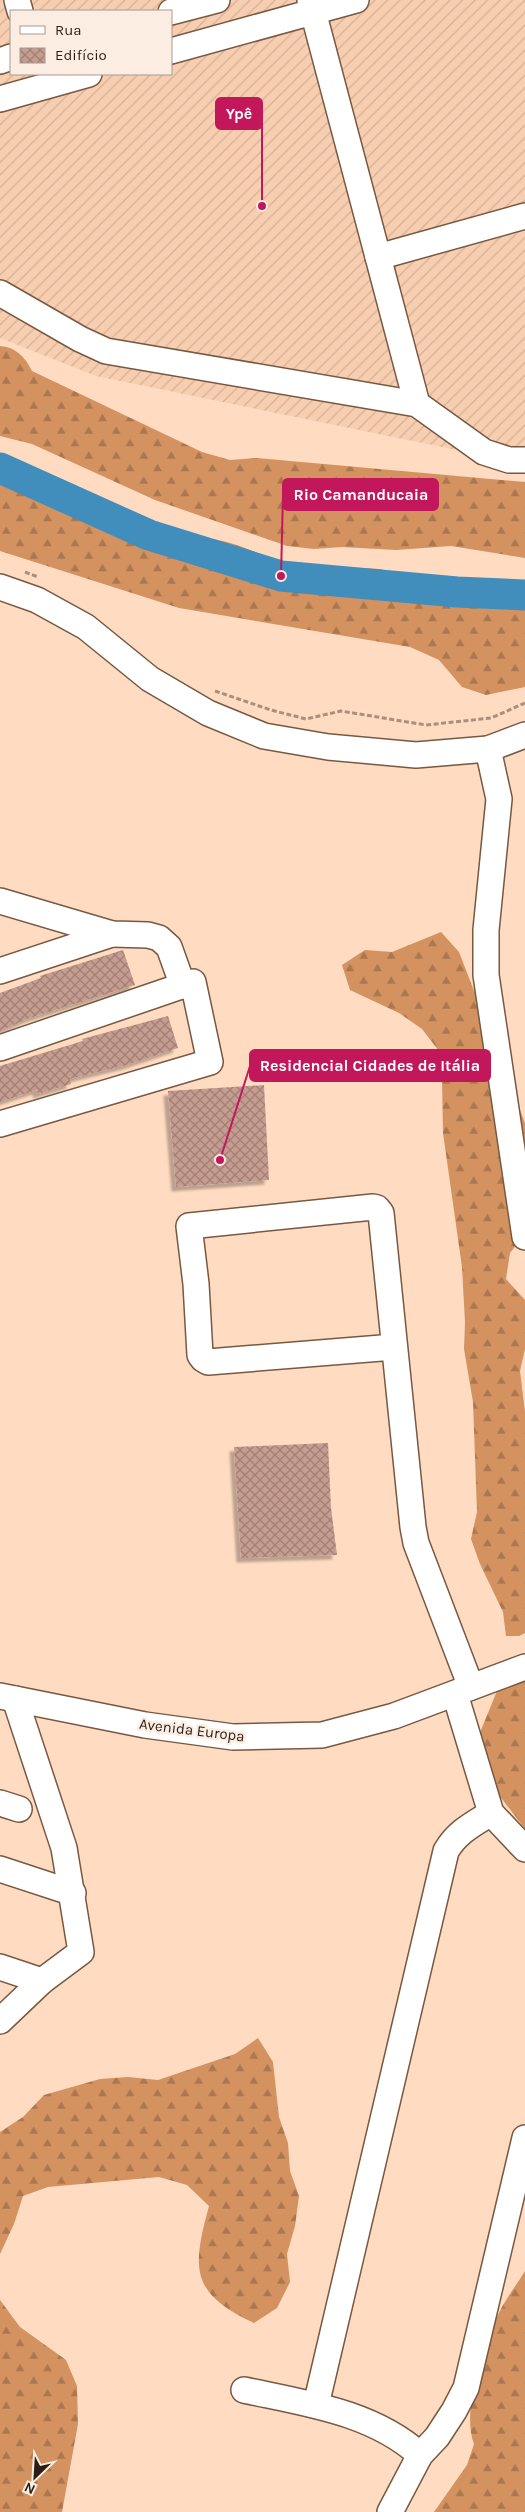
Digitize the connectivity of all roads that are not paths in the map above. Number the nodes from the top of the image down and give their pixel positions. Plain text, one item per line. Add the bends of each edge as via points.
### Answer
1 (217, 0) edge
2 (351, 1) edge
3 (311, 5) edge
4 (172, 12) edge
5 (172, 51) edge
6 (86, 75) edge
7 (0, 99) edge
8 (525, 216) edge
9 (378, 257) junction
10 (0, 293) edge
11 (417, 404) junction
12 (525, 460) edge
13 (8, 578) edge
14 (525, 735) edge
15 (488, 749) junction
16 (0, 901) edge
17 (112, 934) junction
18 (0, 971) edge
19 (183, 986) junction
20 (0, 1048) edge
21 (0, 1124) edge
22 (525, 1237) edge
23 (394, 1347) junction
24 (525, 1667) edge
25 (463, 1690) junction
26 (8, 1698) edge
27 (491, 1813) junction
28 (525, 1849) edge
29 (0, 1869) edge
30 (73, 1893) junction
31 (0, 1967) edge
32 (42, 1981) junction
33 (0, 2021) edge
34 (525, 2138) edge
35 (244, 2390) dead end
36 (316, 2405) junction
37 (420, 2455) junction
38 (390, 2512) edge

1 - 4 street
2 - 3 street
3 - 5 street
3 - 9 street
6 - 7 street
8 - 9 street
9 - 11 street
10 - 11 street via 106,351
11 - 12 street via 484,452 509,460
13 - 15 street via 37,600 86,627 150,679 208,713 264,736 328,747 416,755
14 - 15 street
15 - 22 street via 498,799 486,930 486,975
16 - 17 street
17 - 18 street
17 - 19 street via 159,938 169,947
19 - 20 street
19 - 21 street via 193,982 210,1062
23 - 23 street via 208,1362 200,1354 189,1226 377,1208
23 - 25 street via 416,1543
24 - 25 street, Avenida Europa
25 - 26 street, Avenida Europa via 394,1716 322,1735 233,1737 145,1725
25 - 27 street
26 - 30 street via 64,1848
27 - 28 street
27 - 36 street via 463,1830 446,1851
29 - 30 street
30 - 32 street via 81,1952
31 - 32 street
32 - 33 street
34 - 37 street via 466,2388 437,2437
35 - 36 street
36 - 37 street via 381,2427 404,2440
37 - 38 street

